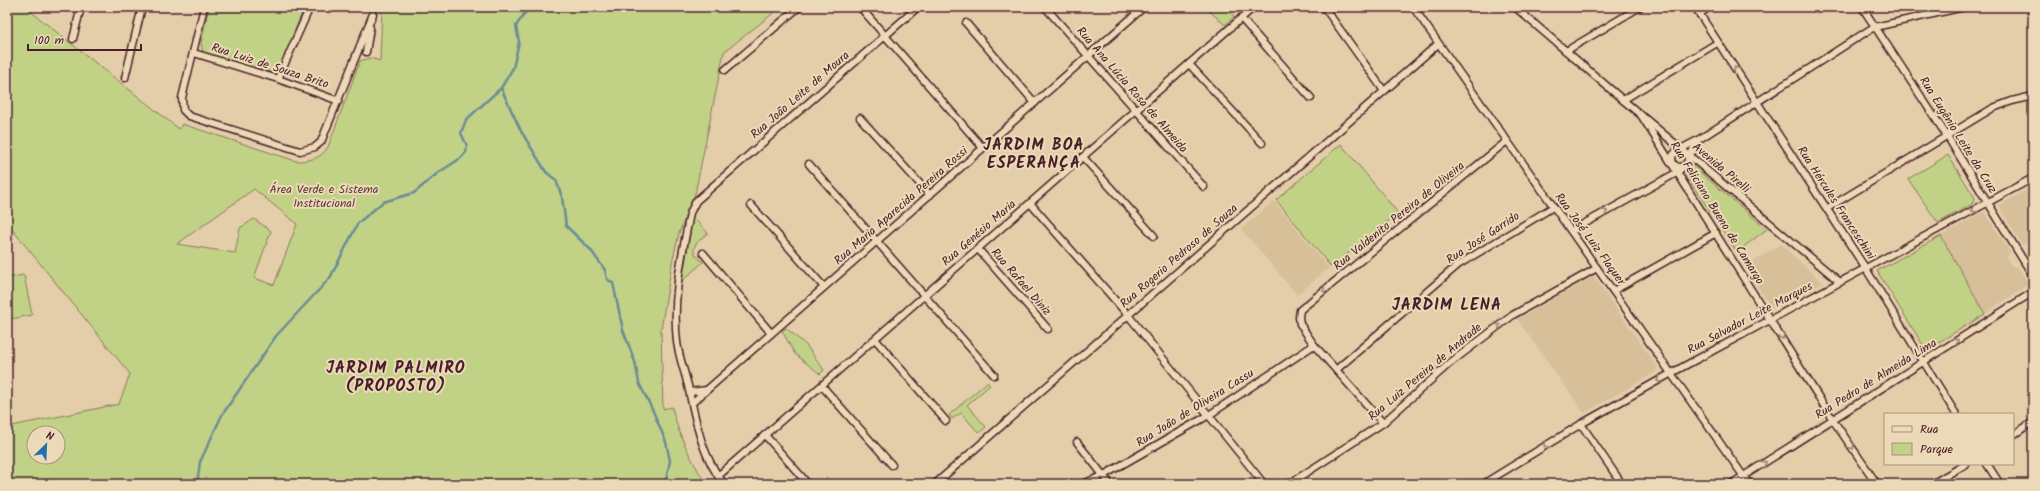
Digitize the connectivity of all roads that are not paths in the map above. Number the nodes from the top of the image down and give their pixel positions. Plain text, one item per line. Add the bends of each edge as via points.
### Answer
1 (81, 7) edge
2 (142, 7) edge
3 (204, 7) edge
4 (310, 7) edge
5 (374, 7) edge
6 (799, 7) edge
7 (860, 7) edge
8 (918, 7) edge
9 (1044, 7) edge
10 (1254, 7) edge
11 (1324, 7) edge
12 (1413, 7) edge
13 (1515, 7) edge
14 (1640, 7) edge
15 (1695, 7) edge
16 (1710, 7) edge
17 (1862, 7) edge
18 (1964, 7) edge
19 (1141, 8) edge
20 (373, 14) junction
21 (1699, 14) junction
22 (1241, 18) junction
23 (966, 23) dead end
24 (1875, 27) junction
25 (885, 36) junction
26 (73, 39) dead end
27 (1717, 42) junction
28 (1438, 44) junction
29 (1566, 51) junction
30 (366, 52) dead end
31 (194, 53) junction
32 (1089, 56) junction
33 (1189, 64) junction
34 (725, 70) dead end
35 (125, 78) dead end
36 (278, 79) junction
37 (1384, 91) junction
38 (2033, 96) edge
39 (1311, 98) dead end
40 (339, 100) junction
41 (1623, 100) junction
42 (1758, 102) junction
43 (1035, 103) junction
44 (1136, 110) junction
45 (1641, 115) junction
46 (860, 118) dead end
47 (1947, 136) junction
48 (1698, 140) junction
49 (1507, 141) junction
50 (1262, 143) dead end
51 (984, 148) junction
52 (1684, 156) junction
53 (1083, 157) junction
54 (1673, 163) junction
55 (809, 164) dead end
56 (1678, 172) junction
57 (2033, 178) edge
58 (1204, 187) dead end
59 (930, 195) junction
60 (1987, 202) junction
61 (1030, 203) junction
62 (751, 204) dead end
63 (1552, 207) junction
64 (1826, 208) junction
65 (1571, 231) junction
66 (1716, 233) junction
67 (1154, 236) dead end
68 (877, 241) junction
69 (978, 249) junction
70 (703, 253) dead end
71 (1597, 268) junction
72 (1866, 269) junction
73 (2033, 276) edge
74 (1840, 282) junction
75 (824, 287) junction
76 (1613, 291) junction
77 (2033, 292) edge
78 (924, 296) junction
79 (1128, 315) junction
80 (1770, 318) junction
81 (1048, 329) dead end
82 (771, 333) junction
83 (875, 339) junction
84 (1314, 345) junction
85 (1924, 362) junction
86 (1337, 369) junction
87 (1671, 374) junction
88 (994, 375) dead end
89 (822, 386) junction
90 (708, 389) junction
91 (690, 392) junction
92 (692, 403) junction
93 (1955, 413) edge
94 (1209, 415) junction
95 (1833, 420) junction
96 (946, 421) dead end
97 (2033, 422) edge
98 (1383, 423) junction
99 (1581, 424) junction
100 (2014, 434) edge
101 (765, 435) junction
102 (1078, 442) dead end
103 (892, 465) dead end
104 (1964, 465) edge
105 (1988, 465) edge
106 (1104, 475) junction
107 (718, 476) junction
108 (1744, 476) junction
109 (724, 484) edge
110 (808, 484) edge
111 (935, 484) edge
112 (1083, 484) edge
113 (1110, 484) edge
114 (1264, 484) edge
115 (1289, 484) edge
116 (1483, 484) edge
117 (1622, 484) edge
118 (1731, 484) edge
119 (1749, 484) edge
120 (1877, 484) edge
121 (1932, 484) edge
122 (2000, 484) edge

1 - 26 street
2 - 35 street
3 - 31 street
4 - 36 street
5 - 20 street
6 - 34 street
7 - 25 street
8 - 25 street, Rua João Leite de Moura
9 - 32 street, Rua Ana Lúcia Rosa de Almeida
10 - 22 street, Rua Genésio Maria
11 - 37 street
12 - 28 street, Rua José Luiz Flaquer
13 - 29 street, Avenida Pirelli
14 - 29 street
15 - 21 street, Rua Hércules Franceschini
16 - 21 street
17 - 24 street, Rua Eugênio Leite da Cruz
18 - 24 street
19 - 32 street, Rua Maria Aparecida Pereira Rossi
20 - 30 street
20 - 40 street
21 - 27 street, Rua Hércules Franceschini
22 - 33 street, Rua Genésio Maria
22 - 39 street
23 - 43 street
24 - 42 street
24 - 47 street, Rua Eugênio Leite da Cruz
25 - 51 street
25 - 91 street, Rua João Leite de Moura via 696,201 690,213 675,296 677,343
27 - 41 street
42 -> 27 street, Rua Hércules Franceschini
28 - 37 street, Rua Rogerio Pedroso de Souza
28 - 49 street, Rua José Luiz Flaquer
29 - 41 street, Avenida Pirelli
31 - 36 street, Rua Luiz de Souza Brito
31 - 40 street via 182,98 183,110 189,116 300,150 315,148 321,142
32 - 43 street, Rua Maria Aparecida Pereira Rossi
32 - 44 street, Rua Ana Lúcia Rosa de Almeida
33 - 44 street, Rua Genésio Maria
33 - 50 street
36 - 40 street, Rua Luiz de Souza Brito
37 - 79 street, Rua Rogerio Pedroso de Souza
38 - 47 street via 1993,108
41 - 45 street, Avenida Pirelli
42 - 48 street
42 - 64 street, Rua Hércules Franceschini
43 - 51 street, Rua Maria Aparecida Pereira Rossi
44 - 53 street, Rua Genésio Maria
44 - 58 street, Rua Ana Lúcia Rosa de Almeida
45 - 52 street, Avenida Pirelli
45 - 54 street, Rua Feliciano Bueno de Camargo
46 - 59 street
47 - 60 street, Rua Eugênio Leite da Cruz
47 - 64 street
48 - 52 street
48 - 52 street
49 - 63 street, Rua José Luiz Flaquer
49 -> 84 street, Rua Valdenito Pereira de Oliveira via 1300,310 1300,324
51 - 59 street, Rua Maria Aparecida Pereira Rossi
52 - 54 street via 1673,155
52 - 54 street via 1681,167
52 - 56 street
52 - 74 street, Avenida Pirelli
53 - 61 street, Rua Genésio Maria
53 - 67 street
54 - 56 street, Rua Feliciano Bueno de Camargo
55 - 68 street
65 -> 56 street
56 - 66 street, Rua Feliciano Bueno de Camargo
57 - 60 street, Rua Salvador Leite Marques
59 - 68 street, Rua Maria Aparecida Pereira Rossi
60 -> 72 street, Rua Salvador Leite Marques
60 - 73 street, Rua Eugênio Leite da Cruz
61 - 69 street, Rua Genésio Maria
61 - 79 street
62 - 75 street
63 - 65 street, Rua José Luiz Flaquer
63 - 86 street, Rua José Garrido via 1458,265
64 - 72 street, Rua Hércules Franceschini
65 - 71 street, Rua José Luiz Flaquer
66 - 76 street
66 - 80 street, Rua Feliciano Bueno de Camargo
68 - 75 street, Rua Maria Aparecida Pereira Rossi
68 - 78 street
69 - 78 street, Rua Genésio Maria
69 - 81 street, Rua Rafael Diniz
70 - 82 street
71 - 76 street, Rua José Luiz Flaquer
98 -> 71 street, Rua Luiz Pereira de Andrade via 1450,363 1513,314
72 - 74 street, Rua Salvador Leite Marques
72 - 85 street, Rua Hércules Franceschini
74 - 80 street, Rua Salvador Leite Marques
75 - 82 street, Rua Maria Aparecida Pereira Rossi
76 - 87 street, Rua José Luiz Flaquer
85 -> 77 street, Rua Pedro de Almeida Lima
78 - 83 street, Rua Genésio Maria
78 - 88 street
79 - 94 street
79 - 111 street, Rua Rogerio Pedroso de Souza
80 - 87 street, Rua Salvador Leite Marques
80 -> 95 street, Rua Feliciano Bueno de Camargo
82 - 90 street, Rua Maria Aparecida Pereira Rossi
83 - 89 street, Rua Genésio Maria
83 - 96 street
84 - 86 street
84 - 94 street, Rua João de Oliveira Cassu
85 - 93 street, Rua Hércules Franceschini
85 - 95 street, Rua Pedro de Almeida Lima
86 - 98 street
87 -> 99 street, Rua Salvador Leite Marques
87 - 108 street, Rua José Luiz Flaquer
89 - 101 street, Rua Genésio Maria
89 - 103 street
90 - 91 street
90 - 92 street, Rua Maria Aparecida Pereira Rossi
91 - 92 street
92 - 107 street via 701,444
94 - 106 street, Rua João de Oliveira Cassu
94 - 114 street
108 -> 95 street, Rua Pedro de Almeida Lima
95 -> 120 street, Rua Feliciano Bueno de Camargo
97 - 100 street
98 - 115 street, Rua Luiz Pereira de Andrade
99 -> 116 street, Rua Salvador Leite Marques
99 - 117 street
101 - 107 street, Rua Genésio Maria
101 - 110 street
102 - 106 street
104 - 121 street
105 - 122 street
106 - 112 street, Rua João de Oliveira Cassu
106 - 113 street
107 - 109 street
108 - 118 street, Rua Pedro de Almeida Lima
108 - 119 street, Rua José Luiz Flaquer

